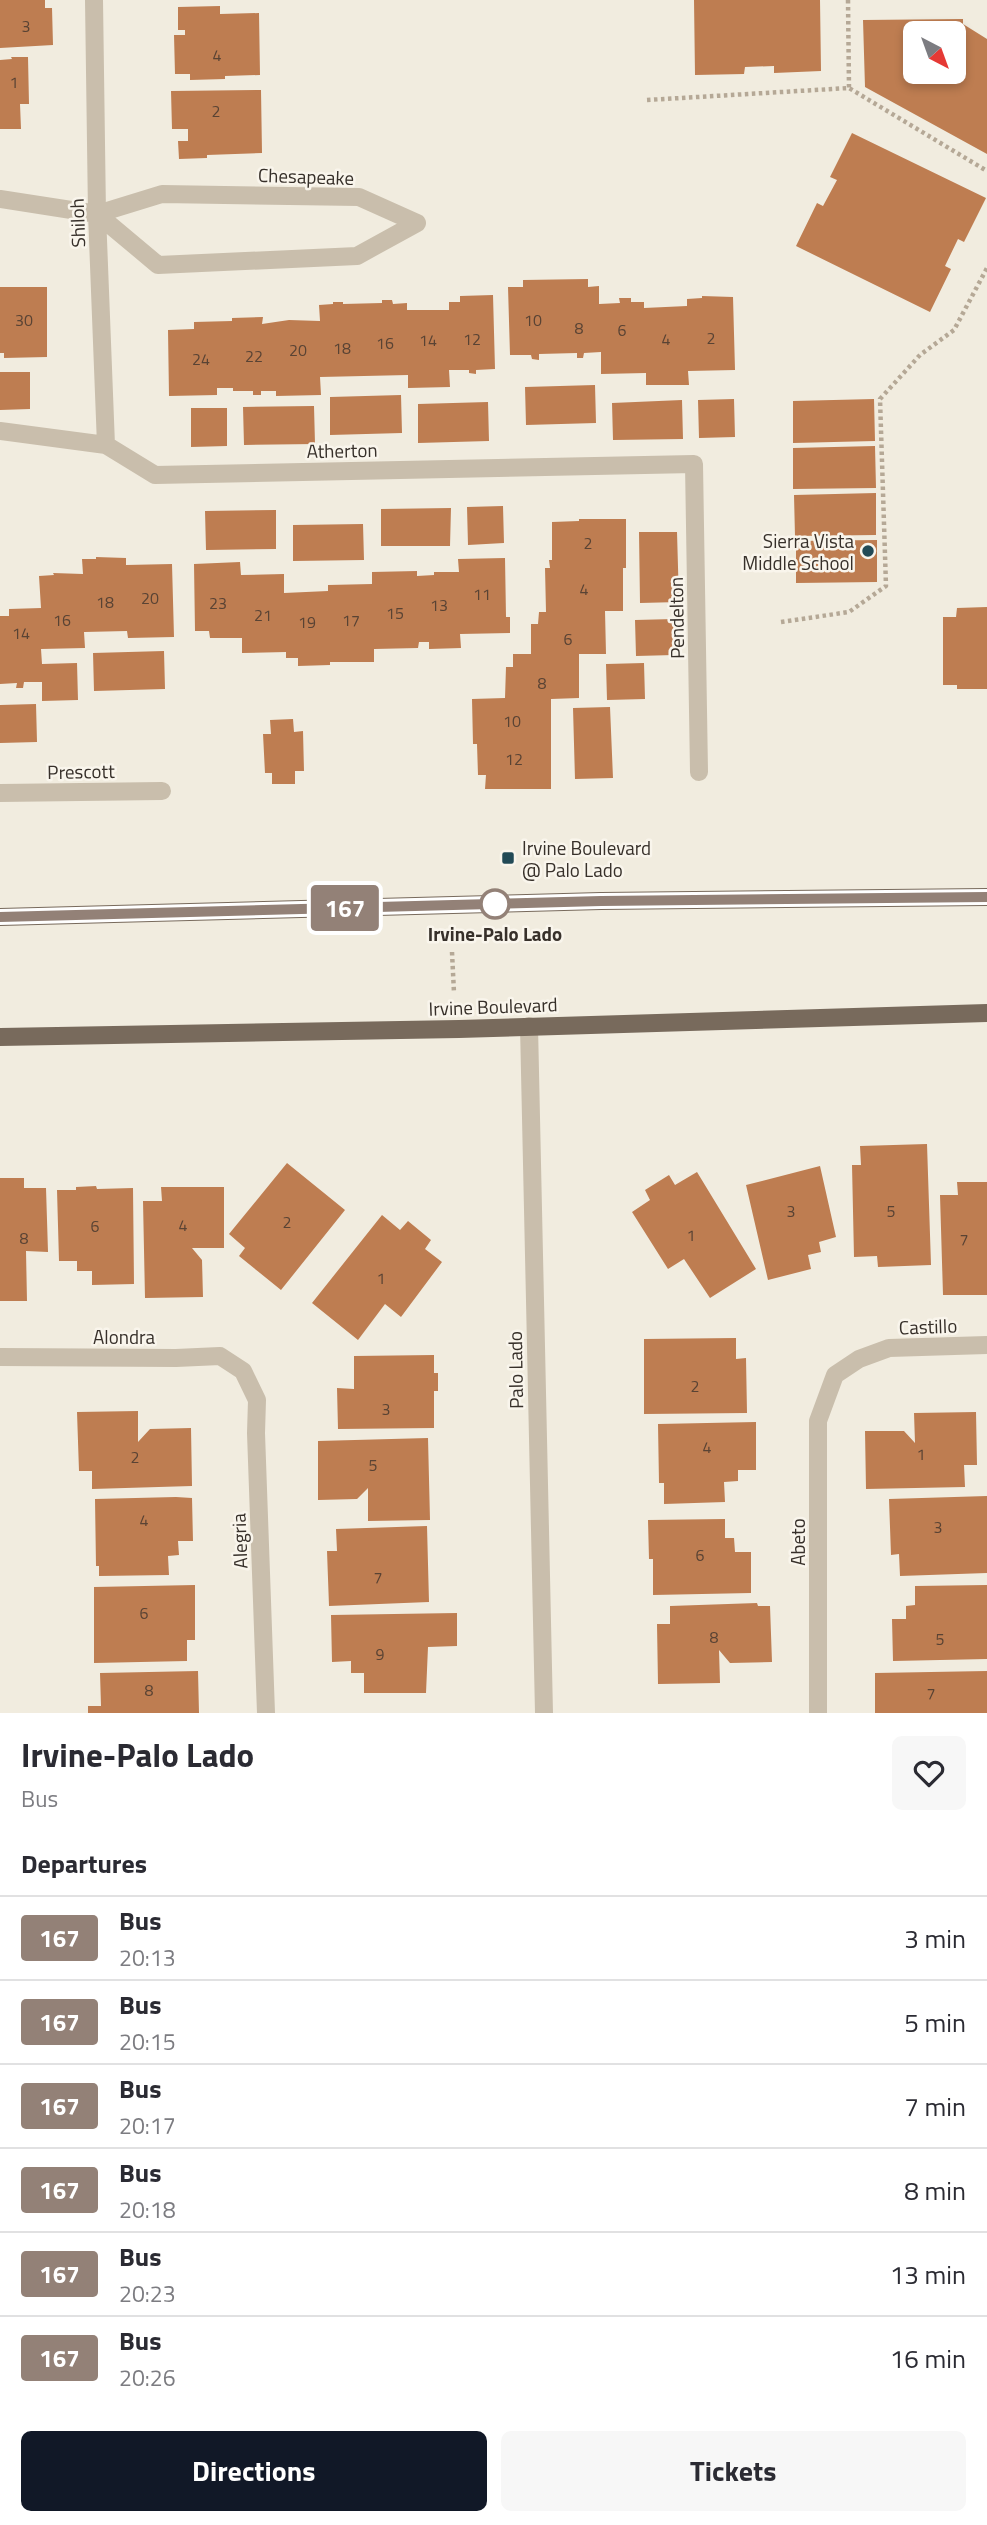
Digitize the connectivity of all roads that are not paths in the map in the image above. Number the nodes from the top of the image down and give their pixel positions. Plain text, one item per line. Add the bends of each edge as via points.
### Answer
1 (94, 0) edge
2 (0, 199) edge
3 (97, 214) junction
4 (0, 431) edge
5 (106, 445) junction
6 (694, 464) joint
7 (699, 772) dead end
8 (162, 791) dead end
9 (0, 793) edge
10 (987, 897) edge
11 (0, 917) edge
12 (987, 1013) edge
13 (529, 1026) junction
14 (0, 1037) edge
15 (987, 1345) edge
16 (0, 1357) edge
17 (243, 1371) joint
18 (835, 1375) joint
19 (267, 1713) edge
20 (544, 1713) edge
21 (818, 1713) edge

1 - 3 street, Shiloh
2 - 3 street, Chesapeake
3 - 3 street, Chesapeake via 158,265 358,256 416,223 359,197 162,194
3 - 5 street, Shiloh
4 - 5 street, Atherton
5 - 6 street, Atherton via 155,475
6 - 7 street, Pendelton
8 - 9 street, Prescott
10 - 11 main road via 601,901
12 - 13 main road, Irvine Boulevard
13 - 14 main road, Irvine Boulevard
13 - 20 street, Palo Lado
15 - 18 street, Castillo via 889,1348 859,1359
16 - 17 street, Alondra via 220,1356
17 - 19 street, Alegria via 257,1400
18 - 21 street, Abeto via 818,1421

